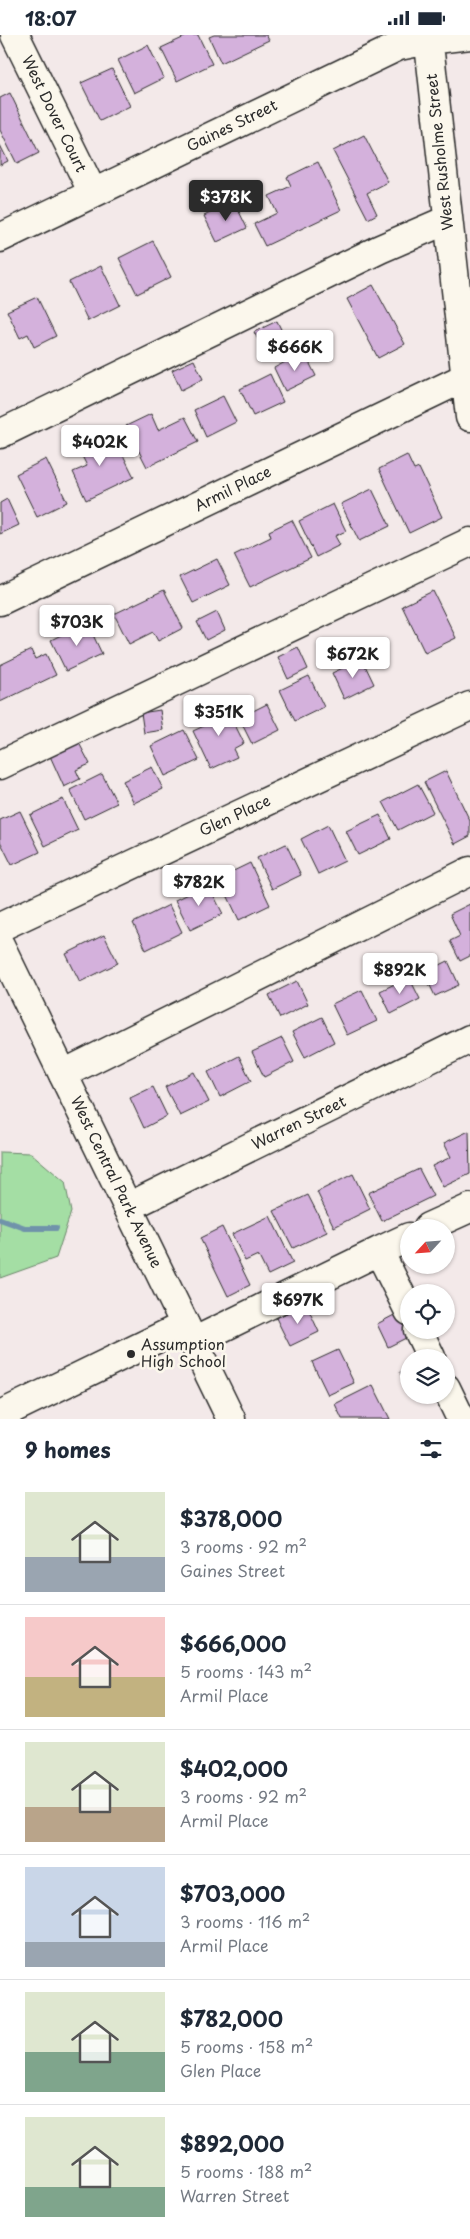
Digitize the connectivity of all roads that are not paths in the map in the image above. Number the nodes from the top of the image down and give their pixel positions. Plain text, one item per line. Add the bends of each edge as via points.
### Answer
1 (6, 35) edge
2 (16, 35) edge
3 (470, 35) edge
4 (428, 37) edge
5 (0, 38) edge
6 (93, 193) junction
7 (447, 220) junction
8 (0, 238) edge
9 (466, 377) junction
10 (470, 417) edge
11 (0, 434) edge
12 (470, 542) edge
13 (0, 601) edge
14 (470, 706) edge
15 (0, 765) edge
16 (470, 871) edge
17 (0, 927) edge
18 (0, 945) edge
19 (470, 1039) edge
20 (63, 1074) junction
21 (128, 1207) junction
22 (470, 1208) edge
23 (446, 1219) edge
24 (400, 1241) edge
25 (380, 1251) junction
26 (400, 1292) edge
27 (190, 1334) junction
28 (454, 1404) edge
29 (0, 1415) edge
30 (232, 1419) edge
31 (461, 1419) edge

1 - 5 street
2 - 6 street, West Dover Court
3 - 4 street, Gaines Street
4 - 6 street, Gaines Street via 399,46
4 - 7 street, West Rusholme Street
6 - 8 street, Gaines Street
7 - 9 street, West Rusholme Street
7 - 11 street via 380,249
9 - 10 street, West Rusholme Street
9 - 13 street, Armil Place
12 - 15 street
14 - 17 street, Glen Place
16 - 20 street
18 - 20 street, West Central Park Avenue
19 - 21 street, Warren Street
20 - 21 street, West Central Park Avenue
21 - 27 street, West Central Park Avenue
22 - 23 street
24 - 25 street
25 - 26 street
25 - 27 street
27 - 29 street
27 - 30 street, West Central Park Avenue
28 - 31 street

